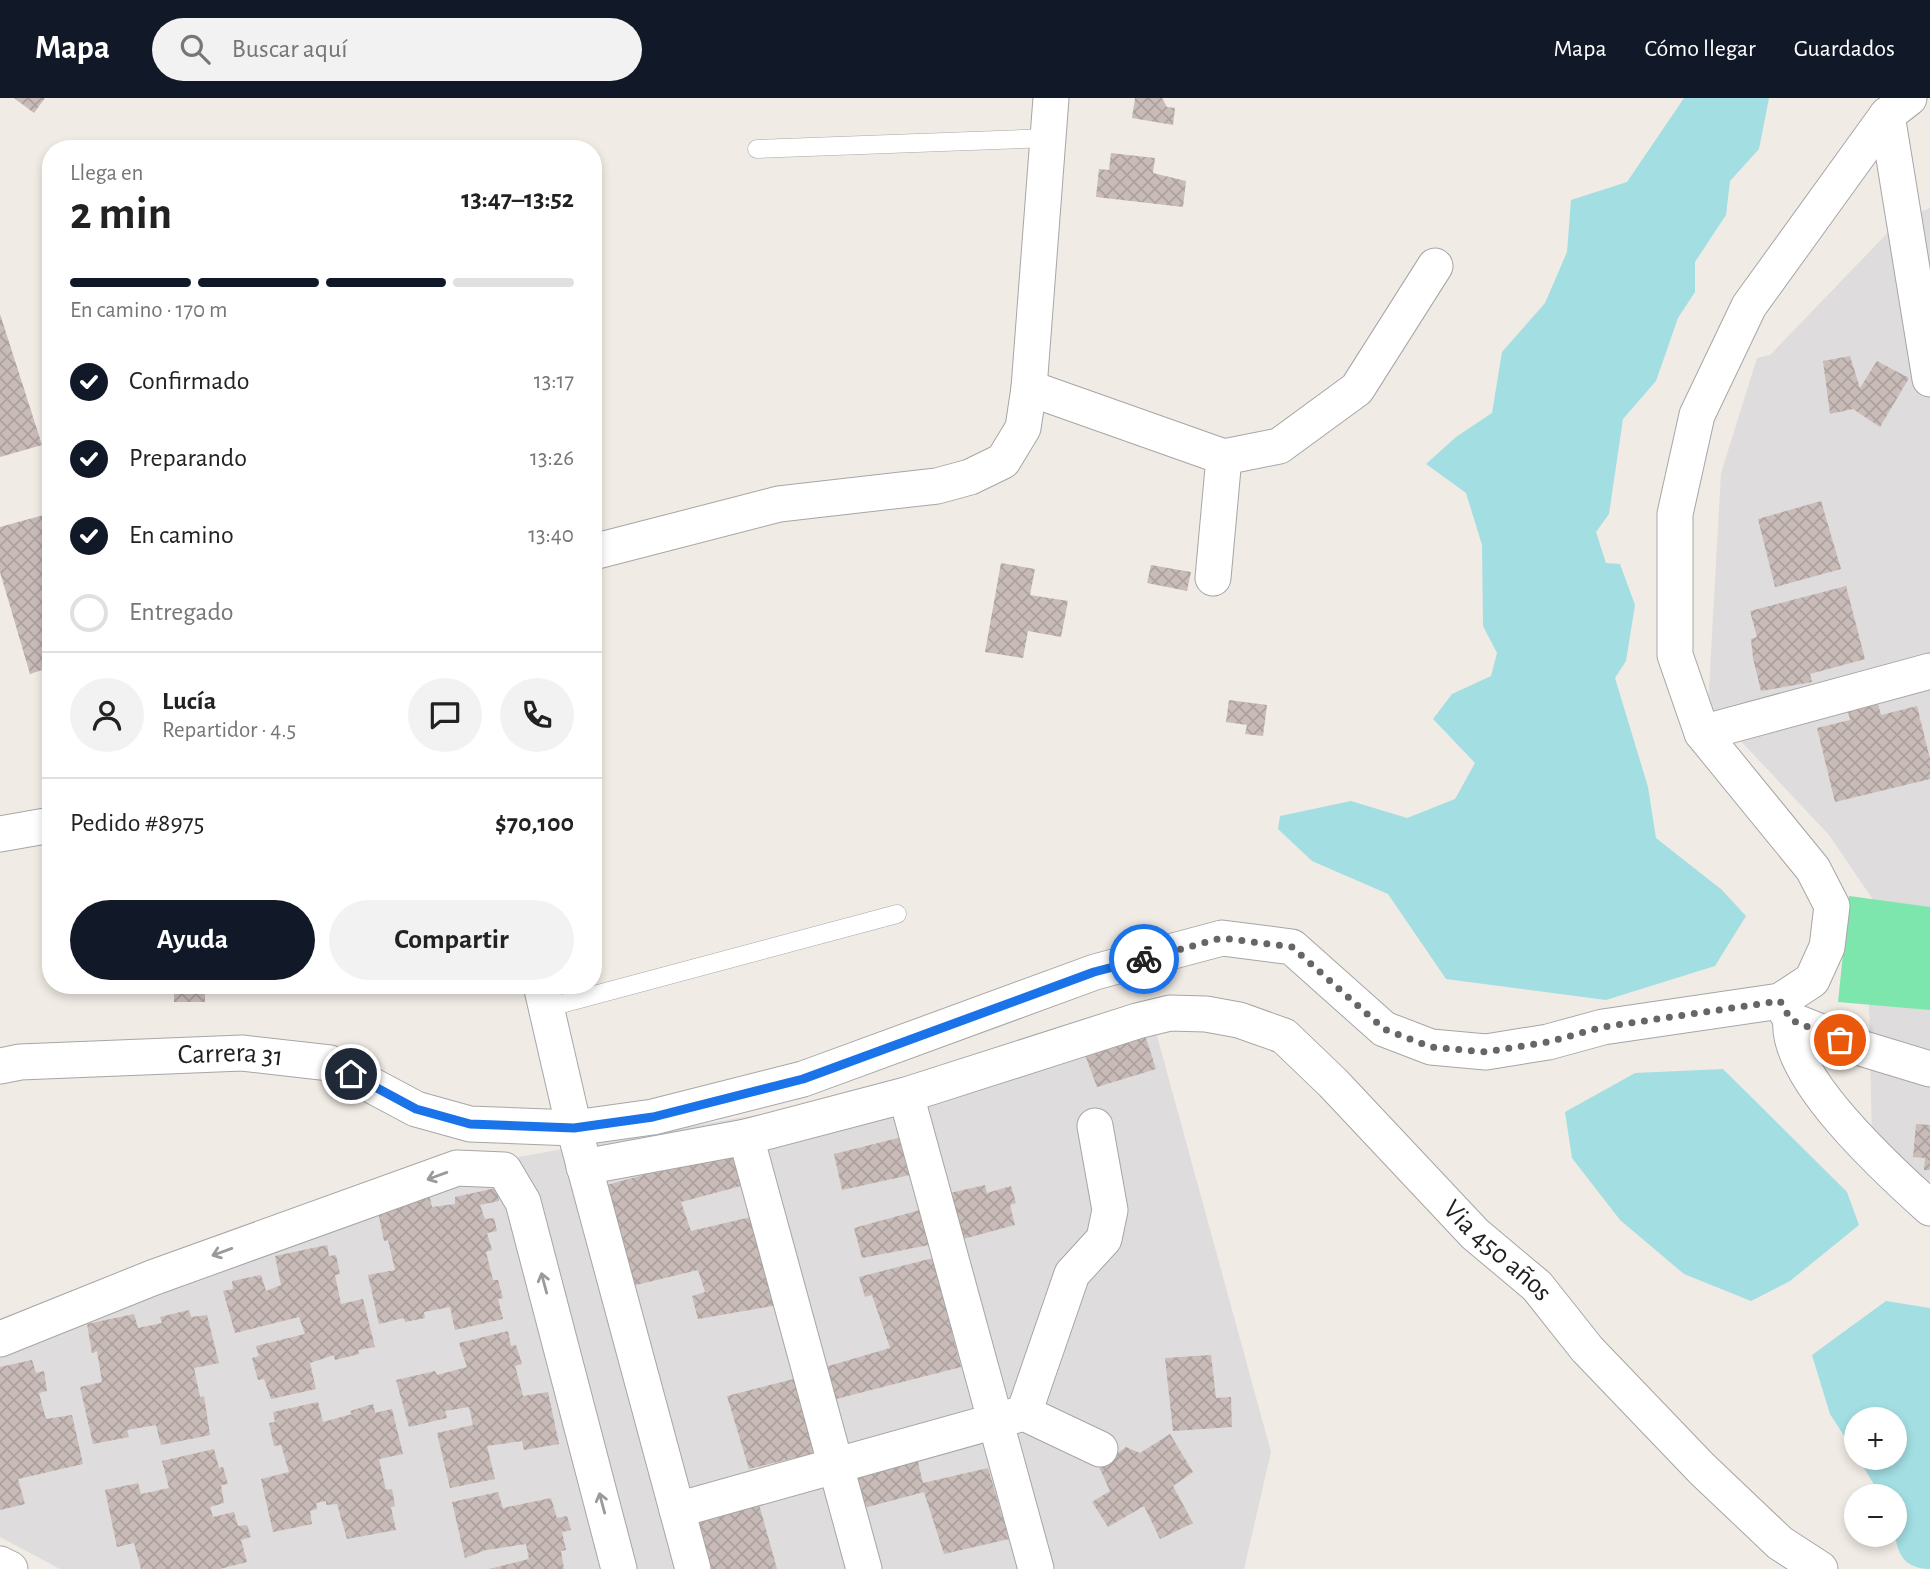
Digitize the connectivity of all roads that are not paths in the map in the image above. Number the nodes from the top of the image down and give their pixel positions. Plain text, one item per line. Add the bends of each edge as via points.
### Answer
1 (1051, 98) edge
2 (1898, 106) edge
3 (1048, 138) junction
4 (757, 149) dead end
5 (1435, 266) dead end
6 (1930, 379) edge
7 (1030, 388) junction
8 (1224, 457) junction
9 (602, 550) edge
10 (1213, 578) dead end
11 (1930, 671) edge
12 (1703, 733) junction
13 (42, 827) edge
14 (0, 834) edge
15 (897, 914) dead end
16 (602, 983) edge
17 (544, 997) edge
18 (1785, 1011) junction
19 (0, 1066) edge
20 (1930, 1069) edge
21 (906, 1095) junction
22 (1095, 1126) dead end
23 (574, 1128) junction
24 (746, 1137) junction
25 (584, 1167) junction
26 (1930, 1208) edge
27 (0, 1339) edge
28 (1009, 1417) junction
29 (1100, 1448) dead end
30 (835, 1467) junction
31 (677, 1510) junction
32 (0, 1564) edge
33 (10, 1569) edge
34 (619, 1569) edge
35 (693, 1569) edge
36 (864, 1569) edge
37 (1036, 1569) edge
38 (1820, 1569) edge

1 - 3 street
2 - 6 street
2 - 12 street via 1749,306 1697,415 1675,514 1675,655
3 - 4 lane
3 - 7 street
5 - 8 street via 1357,389 1279,446
7 - 8 street
7 - 9 street via 1023,428 1003,461 970,477 937,486 779,504
8 - 10 street
11 - 12 street
12 - 18 street via 1813,869 1832,906 1827,947 1812,980
13 - 14 street
15 - 16 lane
17 - 23 street
18 - 20 street via 1864,1049
18 - 23 street, Carrera 31 via 1603,1027 1486,1052 1431,1047 1384,1029 1292,947 1222,938 1094,972 803,1079 653,1117
18 - 26 street via 1805,1072 1871,1153
19 - 23 street, Carrera 31 via 242,1053 330,1063 416,1109 470,1124
21 - 24 street, Via 450 años
21 - 28 street
21 - 38 street, Via 450 años via 1170,1013 1239,1020 1284,1037 1475,1234 1537,1286 1587,1349 1702,1469 1780,1543
22 - 28 street via 1110,1210 1104,1239 1072,1274
23 - 25 street
24 - 25 street, Via 450 años
24 - 30 street
25 - 31 street
34 -> 27 street via 523,1202 504,1170 457,1168 152,1278
28 - 29 street
28 - 30 street
28 - 37 street
30 - 31 street
30 - 36 street
31 - 35 street
32 - 33 street

